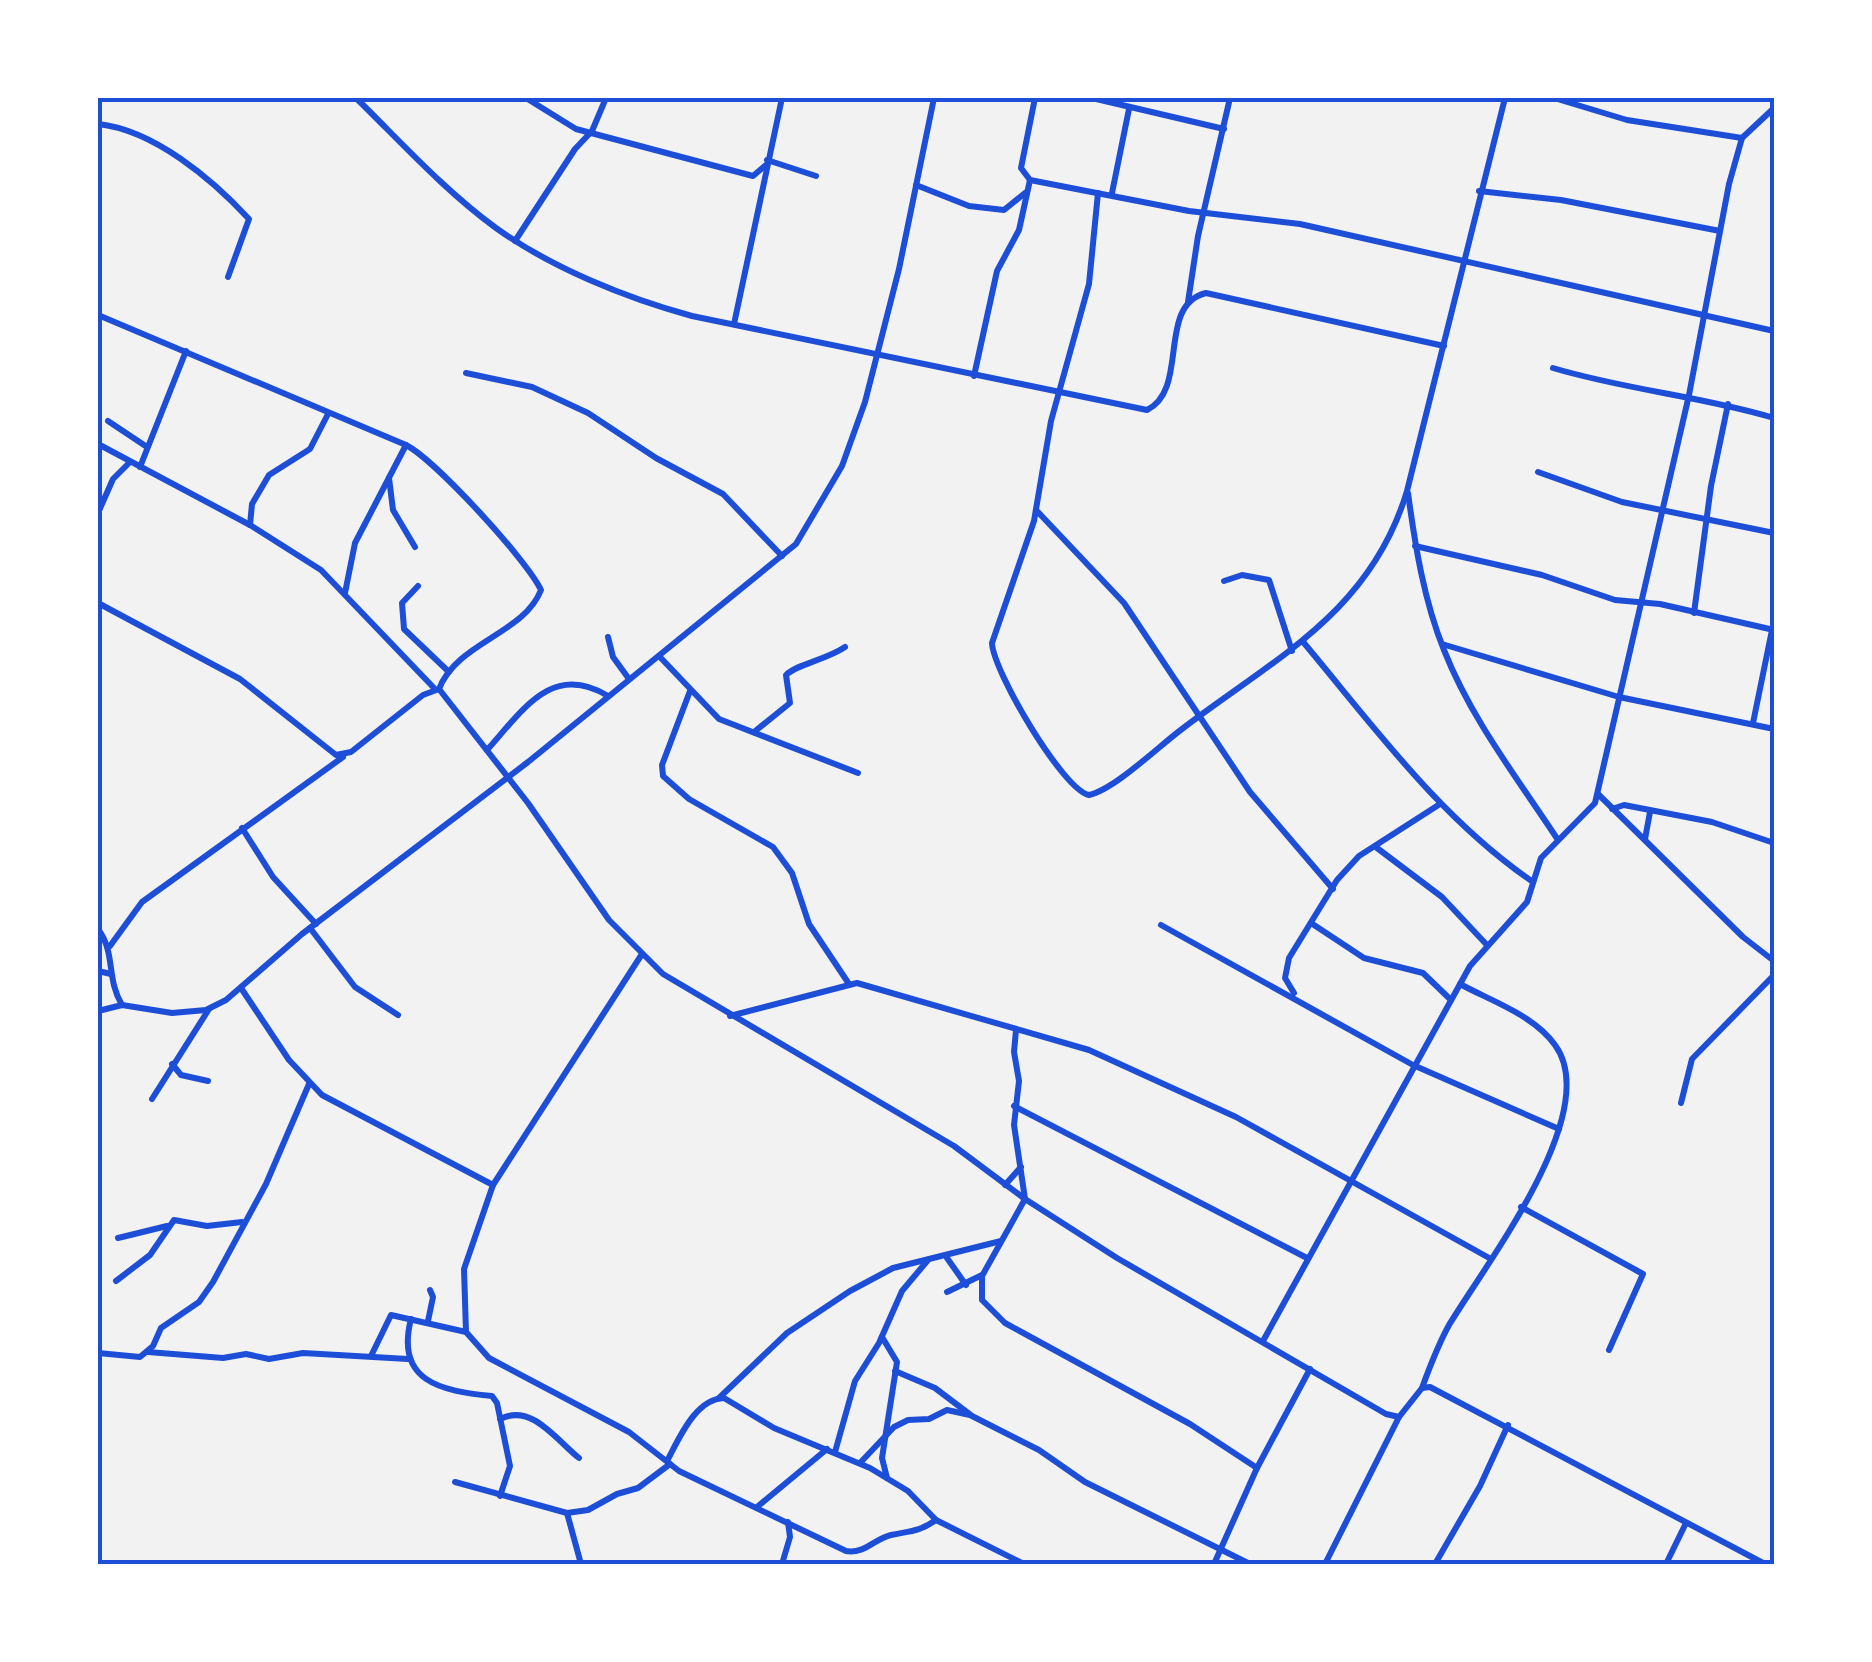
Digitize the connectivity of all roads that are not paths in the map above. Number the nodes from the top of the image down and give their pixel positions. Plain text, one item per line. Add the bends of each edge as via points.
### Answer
1 (356, 98) edge
2 (526, 98) edge
3 (606, 98) edge
4 (782, 98) edge
5 (934, 98) edge
6 (1035, 98) edge
7 (1092, 98) edge
8 (1230, 98) edge
9 (1505, 98) edge
10 (1554, 98) edge
11 (1129, 108) junction
12 (1774, 108) edge
13 (98, 124) edge
14 (1224, 128) junction
15 (592, 131) junction
16 (1742, 138) junction
17 (767, 163) junction
18 (753, 176) junction
19 (816, 176) dead end
20 (1030, 180) junction
21 (916, 185) junction
22 (763, 188) junction
23 (1479, 191) junction
24 (1026, 192) junction
25 (1098, 193) junction
26 (1112, 193) junction
27 (1204, 212) junction
28 (1720, 231) junction
29 (515, 241) junction
30 (1466, 261) junction
31 (228, 277) dead end
32 (1188, 302) junction
33 (98, 315) edge
34 (1702, 316) junction
35 (734, 324) junction
36 (1774, 331) edge
37 (1444, 346) junction
38 (186, 352) junction
39 (875, 355) junction
40 (1553, 368) dead end
41 (466, 373) dead end
42 (974, 376) junction
43 (1058, 392) junction
44 (1689, 395) junction
45 (1728, 404) junction
46 (328, 414) junction
47 (1774, 418) edge
48 (108, 420) dead end
49 (98, 444) edge
50 (406, 444) junction
51 (147, 447) junction
52 (130, 462) junction
53 (140, 467) junction
54 (1538, 472) dead end
55 (389, 476) junction
56 (1407, 491) junction
57 (1036, 509) junction
58 (1662, 510) junction
59 (98, 513) edge
60 (1706, 516) junction
61 (250, 525) junction
62 (1774, 532) edge
63 (415, 546) dead end
64 (1415, 546) junction
65 (782, 556) junction
66 (1224, 580) dead end
67 (418, 586) dead end
68 (345, 593) junction
69 (1642, 602) junction
70 (98, 603) edge
71 (1694, 613) junction
72 (1773, 630) edge
73 (608, 637) dead end
74 (1304, 643) junction
75 (1441, 644) junction
76 (845, 647) dead end
77 (1292, 651) junction
78 (659, 656) junction
79 (448, 672) junction
80 (630, 679) junction
81 (436, 688) junction
82 (690, 691) junction
83 (608, 696) junction
84 (1620, 697) junction
85 (1201, 715) junction
86 (1753, 723) junction
87 (1774, 729) edge
88 (753, 732) junction
89 (486, 750) junction
90 (343, 756) junction
91 (858, 773) dead end
92 (508, 777) junction
93 (1598, 794) junction
94 (1440, 804) junction
95 (1612, 808) junction
96 (1650, 812) junction
97 (242, 828) junction
98 (1644, 839) junction
99 (1558, 840) junction
100 (1774, 843) edge
101 (1376, 848) junction
102 (1533, 882) junction
103 (1333, 889) junction
104 (1311, 923) junction
105 (1161, 925) dead end
106 (313, 926) junction
107 (98, 928) edge
108 (1486, 944) junction
109 (110, 946) junction
110 (642, 954) junction
111 (1774, 961) edge
112 (98, 971) edge
113 (111, 974) junction
114 (1774, 976) edge
115 (849, 984) junction
116 (1460, 984) junction
117 (241, 988) junction
118 (1296, 997) junction
119 (1451, 1000) junction
120 (122, 1005) junction
121 (210, 1008) junction
122 (98, 1011) edge
123 (398, 1014) dead end
124 (730, 1016) junction
125 (1016, 1029) junction
126 (172, 1064) junction
127 (1413, 1065) junction
128 (208, 1081) dead end
129 (309, 1084) junction
130 (152, 1099) dead end
131 (1681, 1103) dead end
132 (1014, 1106) junction
133 (1560, 1130) junction
134 (1022, 1164) junction
135 (1352, 1180) junction
136 (493, 1185) junction
137 (1005, 1185) junction
138 (1025, 1200) junction
139 (1521, 1207) junction
140 (244, 1222) junction
141 (167, 1226) junction
142 (118, 1238) dead end
143 (1002, 1240) junction
144 (946, 1257) junction
145 (1307, 1258) junction
146 (929, 1259) junction
147 (1491, 1260) junction
148 (983, 1274) junction
149 (116, 1281) dead end
150 (966, 1285) junction
151 (430, 1290) dead end
152 (946, 1292) dead end
153 (411, 1319) junction
154 (428, 1322) junction
155 (466, 1332) junction
156 (882, 1336) junction
157 (1263, 1341) junction
158 (1609, 1350) dead end
159 (148, 1352) junction
160 (98, 1353) edge
161 (370, 1357) junction
162 (408, 1360) junction
163 (1310, 1370) junction
164 (896, 1371) junction
165 (1422, 1388) junction
166 (719, 1398) junction
167 (972, 1416) junction
168 (1399, 1417) junction
169 (500, 1419) junction
170 (1508, 1425) junction
171 (886, 1436) junction
172 (831, 1451) junction
173 (580, 1458) dead end
174 (668, 1462) junction
175 (860, 1463) junction
176 (1257, 1468) junction
177 (887, 1478) junction
178 (455, 1482) dead end
179 (500, 1496) junction
180 (757, 1507) junction
181 (568, 1514) junction
182 (936, 1520) junction
183 (788, 1522) junction
184 (1686, 1524) junction
185 (1220, 1550) junction
186 (581, 1564) edge
187 (782, 1564) edge
188 (1024, 1564) edge
189 (1214, 1564) edge
190 (1250, 1564) edge
191 (1325, 1564) edge
192 (1435, 1564) edge
193 (1666, 1564) edge
194 (1765, 1564) edge

1 - 29 street
2 - 15 street via 569,126
3 - 15 street
4 - 17 street
5 - 21 street
6 - 20 street via 1021,168
7 - 11 street
8 - 14 street
9 - 23 street
10 - 16 street via 1627,120
11 - 14 street
11 - 26 street
12 - 16 street
13 - 31 street via 133,132 218,186 249,220
14 - 27 street
15 - 18 street
15 - 29 street
16 - 28 street
17 - 18 street
17 - 19 street
17 - 22 street
18 - 22 street
20 - 24 street
20 - 25 street
21 - 24 street via 968,205 1004,210
21 - 39 street
22 - 35 street
23 - 28 street
23 - 30 street
24 - 42 street via 1020,227 997,271
25 - 26 street
25 - 43 street via 1090,284
26 - 27 street
27 - 30 street via 1300,224
27 - 32 street
28 - 34 street
29 - 35 street via 631,296
30 - 34 street
30 - 37 street
32 - 37 street via 1206,293 1222,295
32 - 43 street via 1158,404 1147,410
33 - 38 street
34 - 36 street
34 - 44 street
35 - 39 street
37 - 56 street
38 - 46 street
38 - 51 street
39 - 42 street
39 - 65 street via 842,466 804,534
40 - 44 street via 1621,388
41 - 65 street via 523,384 588,413 724,494
42 - 43 street
43 - 57 street
44 - 45 street
44 - 58 street
45 - 47 street
45 - 60 street
46 - 50 street
46 - 61 street via 310,449 269,475 252,504
48 - 51 street
49 - 52 street
50 - 55 street
50 - 79 street via 450,481 540,590 531,605
51 - 53 street
52 - 53 street
52 - 59 street
53 - 61 street
54 - 58 street via 1598,496
55 - 63 street via 393,510
55 - 68 street via 350,556
56 - 64 street
56 - 74 street via 1388,544 1364,580
57 - 85 street via 1124,602
57 - 85 street via 993,638 993,656 1071,786 1096,794
58 - 60 street
58 - 69 street
60 - 62 street
60 - 71 street
61 - 68 street
64 - 69 street
64 - 75 street
65 - 78 street
66 - 77 street via 1269,580
67 - 79 street via 402,603 404,629
68 - 81 street
69 - 71 street
69 - 84 street
70 - 90 street via 240,679
71 - 72 street
72 - 86 street
73 - 80 street
74 - 77 street
74 - 94 street
75 - 84 street
75 - 99 street via 1462,690
76 - 88 street via 790,670 790,702
77 - 85 street
78 - 80 street
78 - 82 street
79 - 81 street
80 - 83 street
81 - 89 street
81 - 90 street
82 - 88 street via 714,716
82 - 115 street via 663,776 689,799 774,847 792,873 809,924
83 - 89 street via 586,684 556,685
83 - 92 street
84 - 86 street
84 - 93 street
85 - 103 street via 1250,792
86 - 87 street
88 - 91 street
89 - 92 street
90 - 97 street
92 - 106 street
92 - 110 street via 609,920
93 - 95 street
93 - 99 street via 1591,811
94 - 101 street
94 - 102 street
95 - 96 street
95 - 98 street
96 - 98 street
96 - 100 street
97 - 106 street
97 - 109 street via 142,902
98 - 111 street
99 - 102 street
101 - 103 street via 1356,859
101 - 108 street via 1442,897
102 - 108 street via 1524,906
103 - 104 street
104 - 118 street via 1285,970
104 - 119 street via 1364,958 1424,973
105 - 118 street
106 - 117 street
106 - 123 street via 355,986
107 - 109 street
108 - 116 street
109 - 113 street
110 - 124 street via 690,994
110 - 136 street
112 - 113 street
113 - 120 street
114 - 131 street via 1692,1058
115 - 124 street
115 - 125 street
116 - 119 street
116 - 133 street via 1532,1023 1557,1047 1568,1082
117 - 121 street
117 - 129 street
118 - 127 street
119 - 127 street
120 - 121 street via 172,1013
120 - 122 street
121 - 126 street
124 - 137 street via 954,1146
125 - 132 street
125 - 135 street via 1114,1059
126 - 128 street via 181,1075
126 - 130 street
127 - 133 street
127 - 135 street
129 - 136 street
129 - 140 street
132 - 134 street
132 - 145 street
133 - 139 street
134 - 137 street
134 - 138 street
135 - 145 street
135 - 147 street
136 - 155 street via 464,1269
137 - 138 street
138 - 143 street
138 - 157 street
139 - 147 street
139 - 158 street via 1643,1274
140 - 141 street via 207,1226 179,1219
140 - 159 street via 199,1302 161,1328
141 - 142 street
141 - 149 street via 150,1255
143 - 144 street via 960,1247
143 - 148 street
144 - 146 street
144 - 150 street
145 - 157 street
146 - 156 street via 900,1294
146 - 166 street via 893,1268 850,1291 787,1333
147 - 165 street via 1448,1328
148 - 150 street
148 - 176 street via 982,1300 1004,1323
150 - 152 street
151 - 154 street
153 - 154 street
153 - 161 street via 389,1317
153 - 162 street
154 - 155 street
155 - 174 street via 489,1358 628,1432
156 - 164 street
156 - 172 street via 855,1381
157 - 163 street
159 - 160 street
159 - 161 street
161 - 162 street
162 - 169 street via 450,1390 492,1396
163 - 168 street
163 - 176 street
164 - 167 street via 935,1388
164 - 171 street
165 - 168 street
165 - 170 street
166 - 172 street
166 - 174 street via 688,1424
167 - 171 street via 943,1411 908,1420
167 - 185 street
168 - 191 street
169 - 173 street via 528,1416
169 - 179 street via 510,1466
170 - 184 street
170 - 192 street
171 - 175 street
171 - 177 street
172 - 175 street
172 - 180 street
174 - 180 street
174 - 181 street via 638,1488
175 - 177 street
176 - 185 street
177 - 182 street
178 - 179 street
179 - 181 street
180 - 183 street
181 - 186 street
182 - 183 street via 916,1534 890,1536 852,1552
182 - 188 street
183 - 187 street
184 - 193 street
184 - 194 street
185 - 189 street
185 - 190 street

